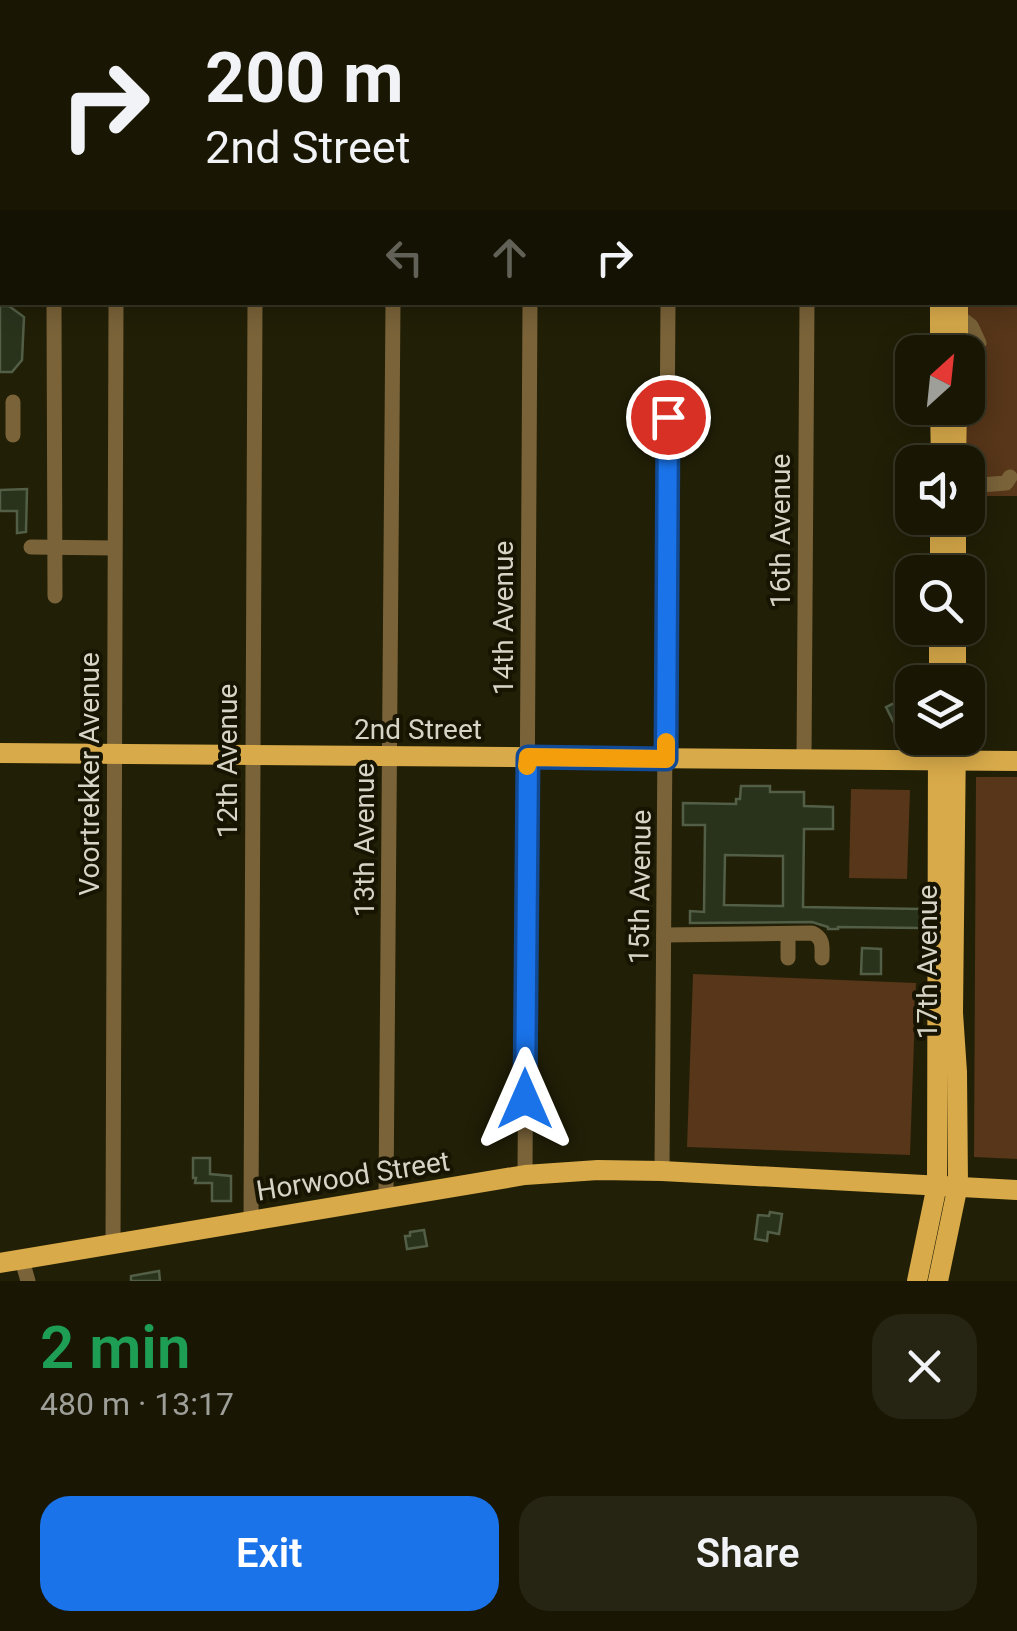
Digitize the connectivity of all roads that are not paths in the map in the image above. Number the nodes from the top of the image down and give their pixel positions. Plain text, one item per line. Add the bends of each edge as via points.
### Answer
1 (54, 305) edge
2 (116, 305) edge
3 (255, 305) edge
4 (393, 305) edge
5 (530, 305) edge
6 (668, 305) edge
7 (807, 305) edge
8 (940, 305) edge
9 (958, 309) edge
10 (940, 335) edge
11 (958, 335) edge
12 (975, 335) edge
13 (13, 402) dead end
14 (13, 435) dead end
15 (1011, 481) edge
16 (985, 484) edge
17 (54, 546) junction
18 (31, 547) dead end
19 (114, 548) junction
20 (55, 596) dead end
21 (0, 753) edge
22 (985, 754) edge
23 (114, 755) junction
24 (945, 755) edge
25 (949, 755) edge
26 (252, 756) junction
27 (390, 756) junction
28 (528, 757) junction
29 (666, 759) junction
30 (804, 760) junction
31 (947, 761) junction
32 (995, 761) junction
33 (1017, 761) edge
34 (788, 934) junction
35 (664, 936) junction
36 (788, 958) dead end
37 (822, 958) dead end
38 (662, 1171) junction
39 (524, 1175) junction
40 (936, 1185) junction
41 (958, 1186) junction
42 (1017, 1190) edge
43 (386, 1198) junction
44 (251, 1220) junction
45 (113, 1246) junction
46 (0, 1263) edge
47 (25, 1271) edge
48 (917, 1281) edge
49 (938, 1281) edge

1 - 17 street
2 - 19 street, Voortrekker Avenue
3 - 26 street, 12th Avenue
4 - 27 street, 13th Avenue
5 - 28 street, 14th Avenue
6 - 29 street, 15th Avenue
7 - 30 street, 16th Avenue
8 - 10 main road
9 - 11 main road
9 - 12 street
13 - 14 street
15 - 16 street
17 - 18 street
17 - 19 street
17 - 20 street
19 - 23 street, Voortrekker Avenue
21 - 23 main road, 2nd Street
22 - 32 main road
23 - 26 main road, 2nd Street
23 - 45 street, Voortrekker Avenue
24 - 31 main road, 17th Avenue
25 - 31 main road, 17th Avenue
26 - 27 main road, 2nd Street
26 - 44 street, 12th Avenue
27 - 28 main road, 2nd Street
27 - 43 street, 13th Avenue
28 - 29 main road, 2nd Street
28 - 39 street, 14th Avenue
29 - 30 main road, 2nd Street
29 - 35 street, 15th Avenue
30 - 31 main road, 2nd Street
31 - 32 main road, 2nd Street
31 - 40 main road, 17th Avenue
31 - 41 main road, 17th Avenue
32 - 33 main road, 2nd Street
34 - 35 street
34 - 36 street
34 - 37 street via 818,936
35 - 38 street, 15th Avenue
38 - 39 main road, Horwood Street
38 - 40 main road, Horwood Street
39 - 43 main road, Horwood Street
40 - 41 main road, Horwood Street
40 - 48 main road, 17th Avenue
41 - 42 main road, Horwood Street
41 - 49 main road, 17th Avenue
43 - 44 main road, Horwood Street
44 - 45 main road, Horwood Street
45 - 47 main road, Horwood Street
46 - 47 main road, Horwood Street

